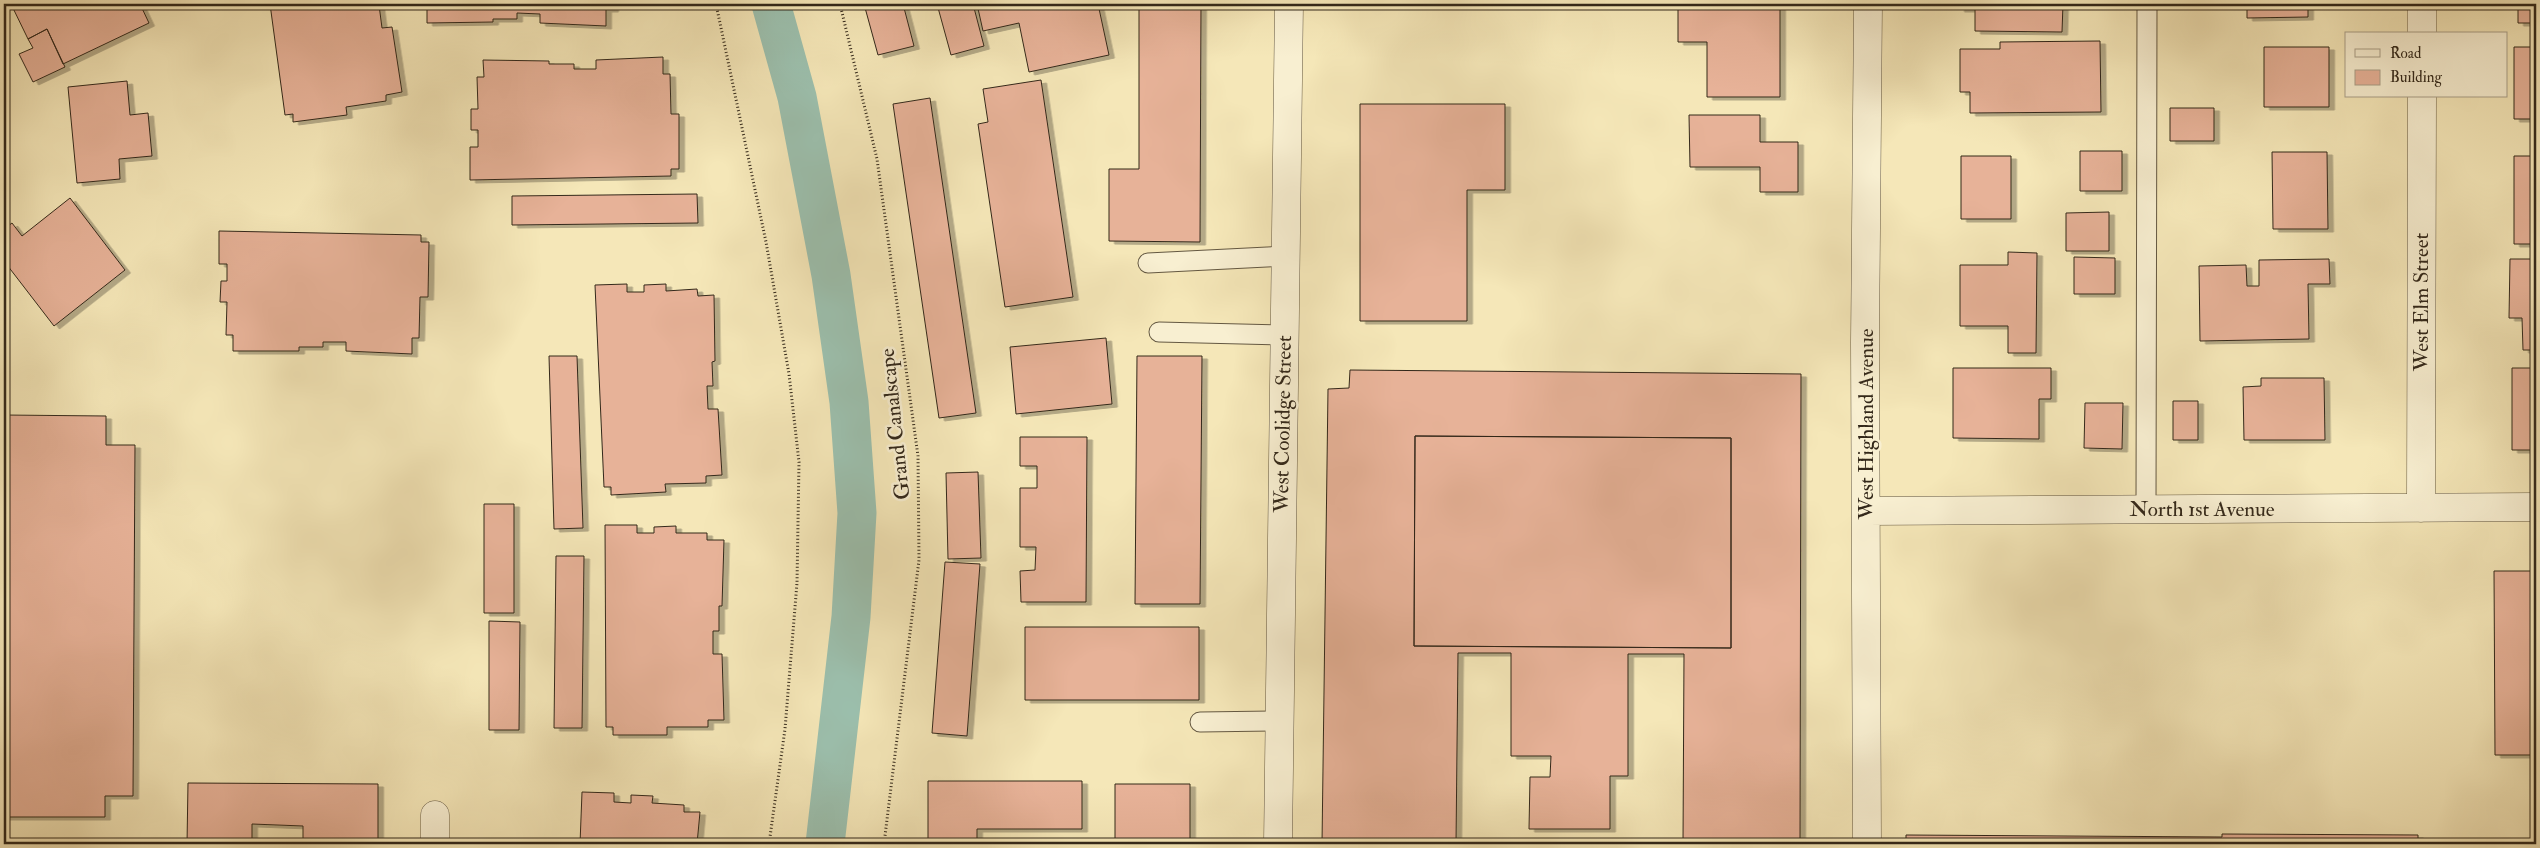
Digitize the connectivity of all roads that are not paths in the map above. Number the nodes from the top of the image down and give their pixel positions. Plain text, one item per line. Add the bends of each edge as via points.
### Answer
1 (1289, 4) edge
2 (1868, 4) edge
3 (2147, 4) edge
4 (2422, 4) edge
5 (2422, 32) edge
6 (2422, 98) edge
7 (1286, 256) junction
8 (1148, 263) dead end
9 (1159, 332) dead end
10 (1284, 335) junction
11 (2536, 507) edge
12 (2421, 508) junction
13 (2146, 509) junction
14 (1867, 511) junction
15 (1280, 721) junction
16 (1200, 722) dead end
17 (435, 815) dead end
18 (435, 844) edge
19 (1278, 844) edge
20 (1867, 844) edge

1 - 7 street, West Coolidge Street
2 - 14 street, West Highland Avenue
3 - 13 lane
4 - 5 street
6 - 12 street, West Elm Street
7 - 8 lane
7 - 10 street, West Coolidge Street
9 - 10 lane
10 - 15 street, West Coolidge Street
11 - 12 street, North 1st Avenue
12 - 13 street, North 1st Avenue
13 - 14 street, North 1st Avenue
14 - 20 street, West Highland Avenue
15 - 16 lane
15 - 19 street, West Coolidge Street
17 - 18 street

